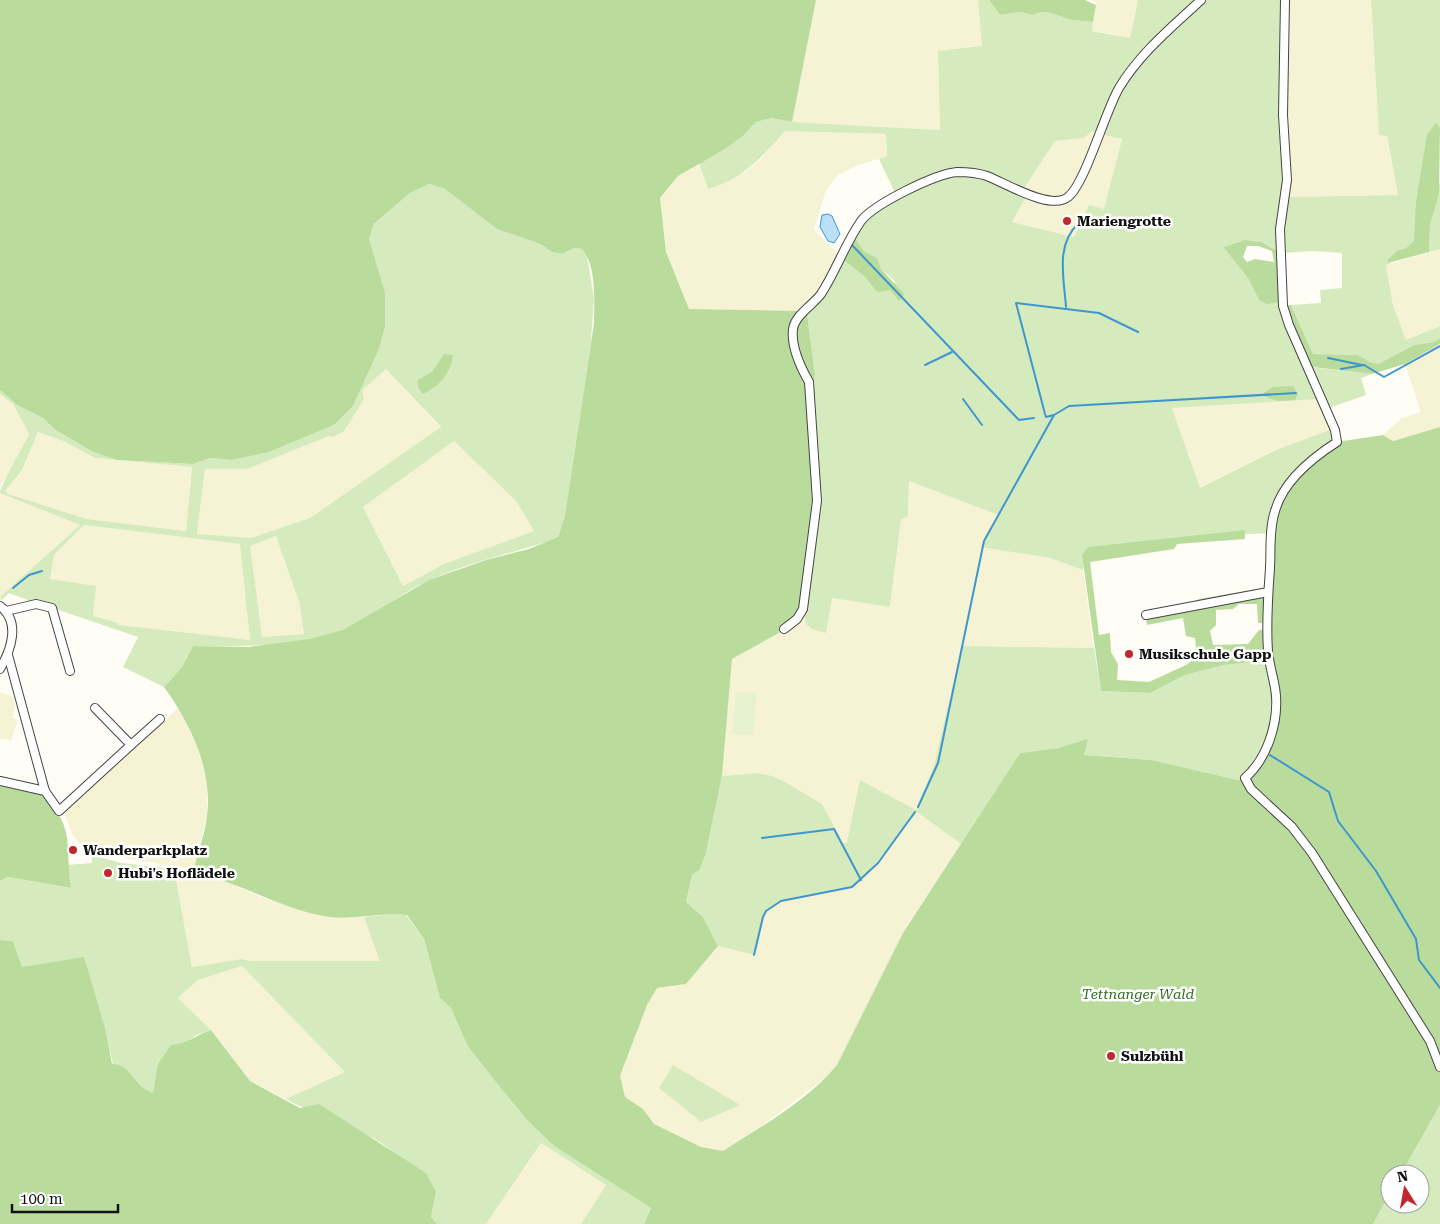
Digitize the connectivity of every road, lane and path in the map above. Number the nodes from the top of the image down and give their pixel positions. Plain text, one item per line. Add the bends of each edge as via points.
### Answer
1 (1201, 0) edge
2 (1285, 0) edge
3 (1268, 592) junction
4 (3, 608) edge
5 (1146, 615) dead end
6 (784, 629) dead end
7 (8, 655) junction
8 (0, 669) edge
9 (70, 671) dead end
10 (95, 708) dead end
11 (160, 719) dead end
12 (131, 745) junction
13 (0, 781) edge
14 (45, 791) junction
15 (1440, 1067) edge

1 - 6 street via 1154,43 1120,87 1077,186 1064,200 1049,200 1024,193 973,173 942,174 871,212 853,233 825,288 793,326 802,369 809,382 817,501 803,609 797,619
2 - 3 street via 1283,115 1287,180 1280,229 1283,306 1337,442 1299,472 1275,511
3 - 5 street
3 - 15 street via 1268,652 1276,695 1276,716 1270,741 1259,762 1245,778 1251,789 1292,827 1312,853 1430,1041
4 - 7 street via 12,637
4 - 9 street via 36,604 52,608
7 - 8 street
7 - 14 street
10 - 12 street
11 - 12 street
12 - 14 street via 59,811
13 - 14 street

